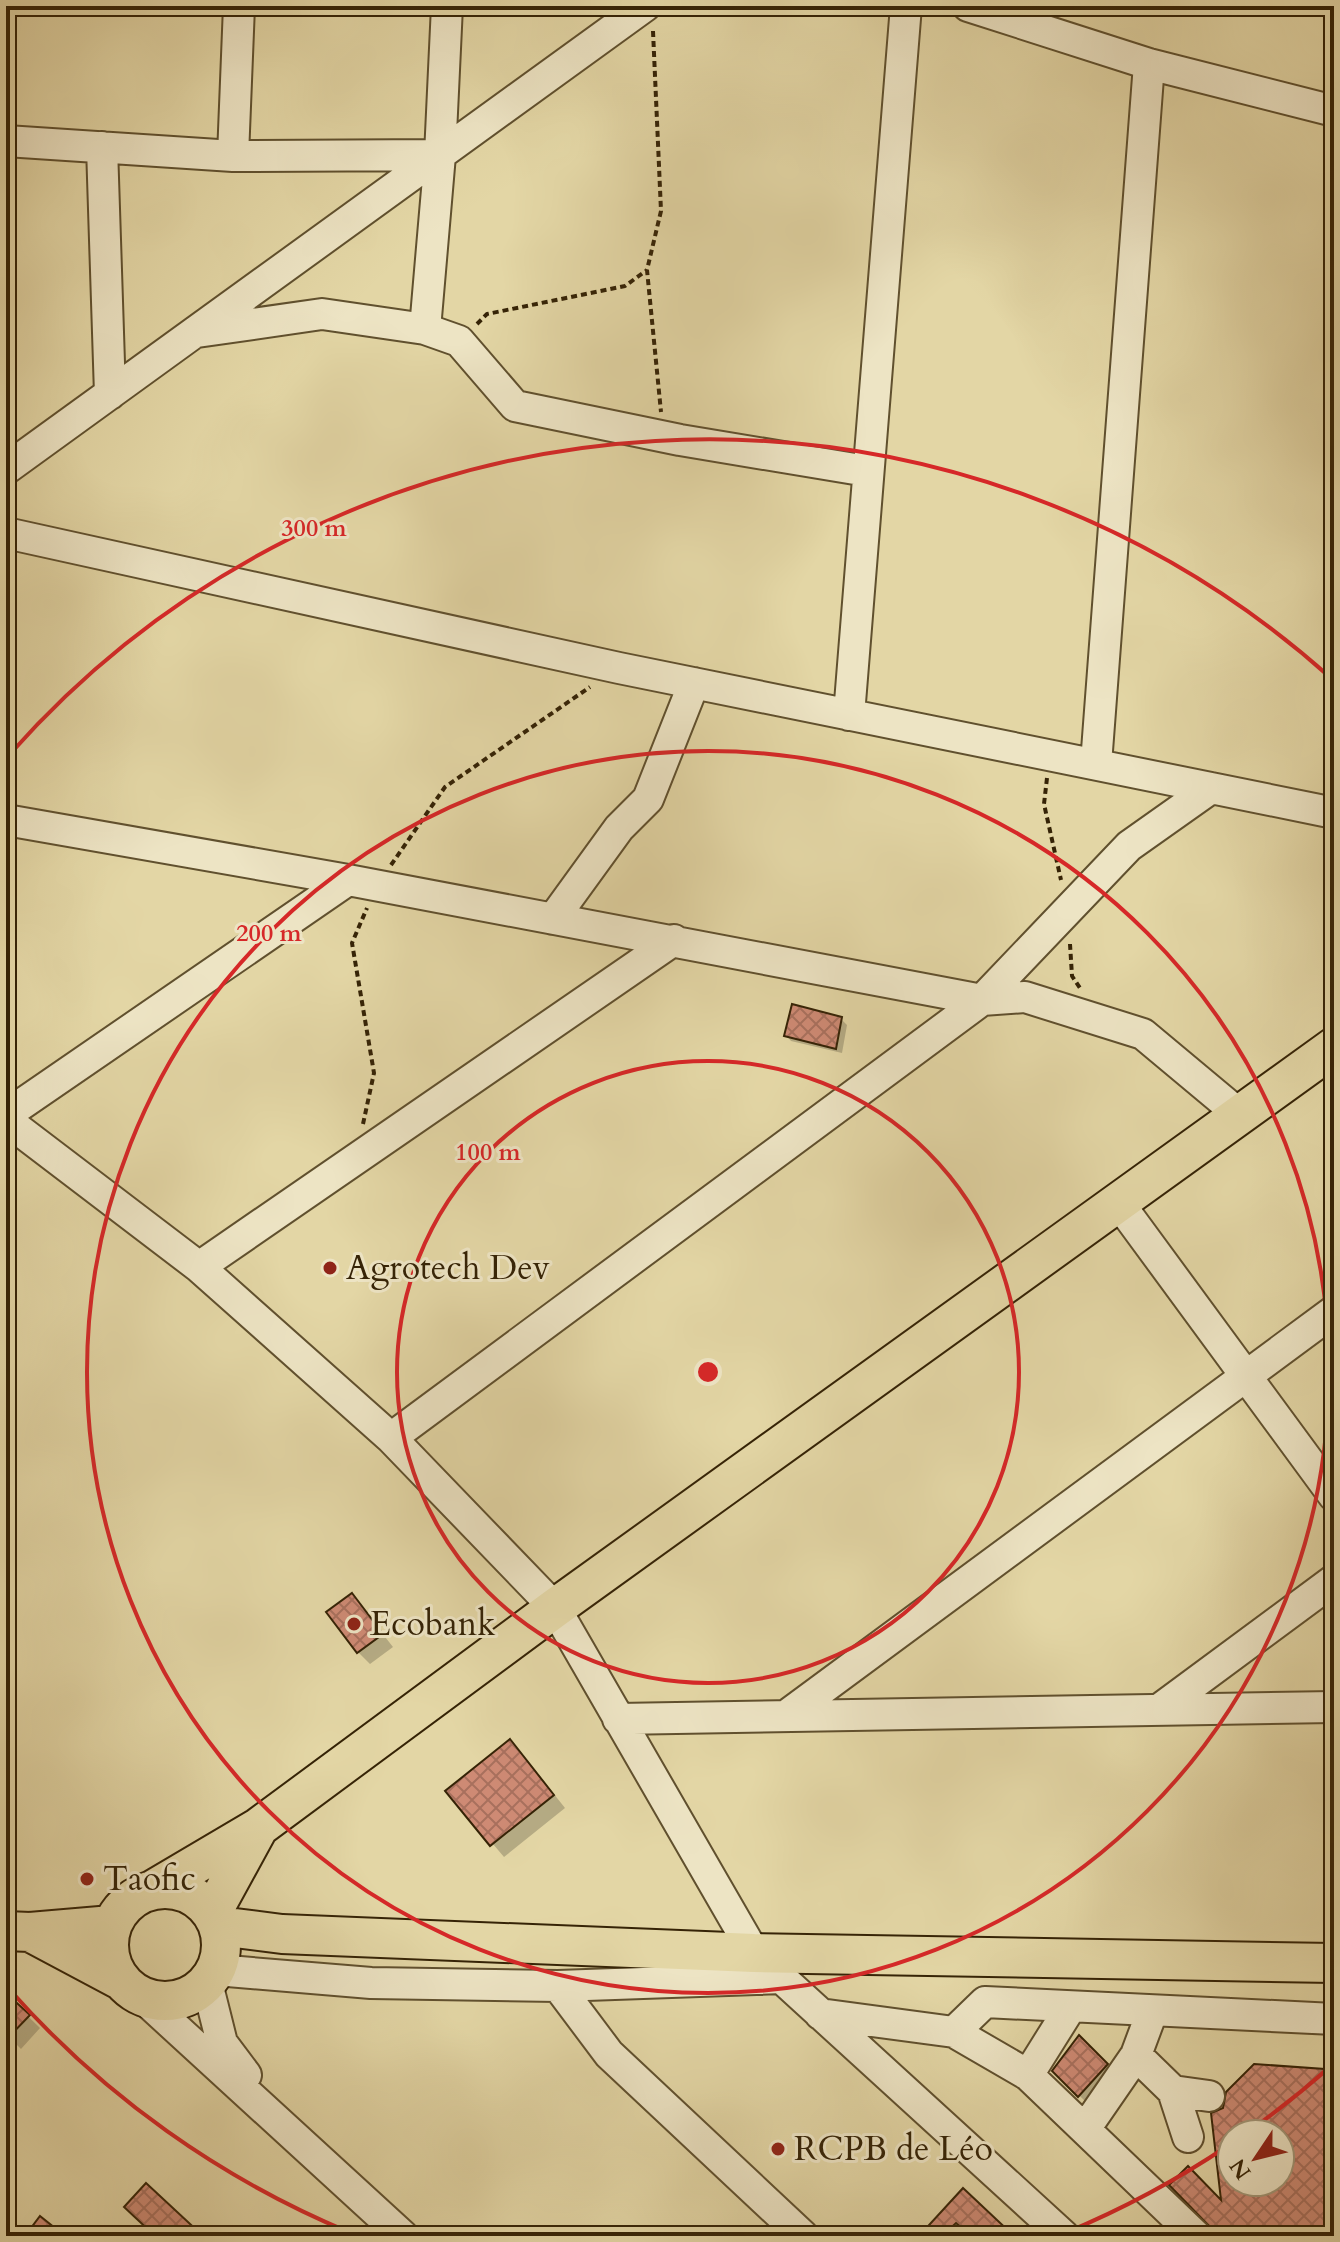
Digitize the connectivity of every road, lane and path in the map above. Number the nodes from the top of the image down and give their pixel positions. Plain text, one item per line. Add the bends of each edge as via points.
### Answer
1 (239, 6) edge
2 (447, 6) edge
3 (906, 6) edge
4 (968, 6) edge
5 (649, 14) edge
6 (1149, 64) junction
7 (1334, 111) edge
8 (6, 141) edge
9 (102, 147) junction
10 (440, 155) junction
11 (233, 156) junction
12 (647, 270) junction
13 (425, 329) junction
14 (195, 333) junction
15 (459, 341) junction
16 (110, 394) junction
17 (680, 440) junction
18 (6, 469) edge
19 (867, 471) junction
20 (6, 533) edge
21 (694, 683) junction
22 (849, 715) junction
23 (1096, 764) junction
24 (1211, 788) junction
25 (1334, 813) edge
26 (6, 820) edge
27 (348, 880) junction
28 (553, 919) junction
29 (674, 940) junction
30 (982, 1000) junction
31 (1334, 1047) edge
32 (1240, 1115) junction
33 (6, 1117) edge
34 (1118, 1202) junction
35 (199, 1267) junction
36 (1334, 1311) edge
37 (1246, 1376) junction
38 (391, 1438) junction
39 (1334, 1496) edge
40 (1334, 1580) edge
41 (555, 1608) junction
42 (1334, 1707) edge
43 (1161, 1708) junction
44 (787, 1715) junction
45 (618, 1719) junction
46 (259, 1827) junction
47 (154, 1889) junction
48 (216, 1919) junction
49 (112, 1925) junction
50 (18, 1931) edge
51 (282, 1934) junction
52 (369, 1936) junction
53 (754, 1953) junction
54 (1334, 1963) edge
55 (212, 1976) junction
56 (782, 1978) junction
57 (371, 1983) junction
58 (558, 1986) junction
59 (131, 1988) junction
60 (1070, 2008) junction
61 (1152, 2012) junction
62 (820, 2014) junction
63 (1334, 2019) edge
64 (954, 2032) junction
65 (1136, 2055) junction
66 (1028, 2075) junction
67 (1173, 2091) junction
68 (1209, 2096) dead end
69 (1085, 2129) junction
70 (291, 2134) junction
71 (1188, 2137) dead end
72 (403, 2236) edge
73 (803, 2236) edge
74 (1064, 2236) edge
75 (1196, 2236) edge

1 - 11 street
2 - 10 street
3 - 19 street
4 - 6 street
5 - 10 street
5 - 12 path via 661,211
6 - 7 street
6 - 23 street
8 - 9 street
9 - 11 street
9 - 16 street
10 - 11 street
10 - 13 street
10 - 14 street
12 - 15 path via 625,286 487,314
12 - 17 path via 662,418
13 - 14 street via 322,314
13 - 15 street
14 - 16 street
15 - 17 street via 515,406
16 - 18 street
17 - 19 street
19 - 22 street
20 - 21 street
21 - 22 street
21 - 28 street via 648,799 619,828
22 - 23 street
23 - 24 street
24 - 25 street
24 - 30 street via 1129,846
26 - 27 street
27 - 28 street
27 - 33 street
28 - 29 street
29 - 30 street
29 - 35 street
30 - 32 street via 1025,997 1143,1034
30 - 38 street
31 - 32 main road
32 - 34 main road
33 - 35 street
34 - 37 street
34 - 41 main road
35 - 38 street
36 - 37 street
37 - 39 street
37 - 44 street
38 - 41 street
40 - 43 street
41 - 45 street
41 - 46 main road
42 - 43 street
43 - 44 street
44 - 45 street
45 - 53 street
46 - 47 main road
46 - 48 main road
47 - 48 main road via 187,1892
47 - 49 main road via 136,1896
48 - 51 main road
48 - 55 main road via 222,1948
49 - 50 main road
49 - 59 main road via 112,1963
50 - 59 main road
51 - 52 main road
51 - 55 main road
52 - 53 main road
52 - 57 street
53 - 54 main road
53 - 56 street
55 - 57 street
55 - 59 main road via 178,2000 159,2001
55 - 70 street via 222,2043
56 - 58 street
56 - 62 street
57 - 58 street
58 - 73 street via 609,2054
59 - 70 street
60 - 61 street
60 - 64 street via 985,2002
60 - 66 street
61 - 63 street
61 - 65 street
62 - 64 street
62 - 74 street
64 - 66 street
65 - 67 street
65 - 69 street
66 - 69 street
67 - 68 street
67 - 71 street
69 - 75 street
70 - 72 street

